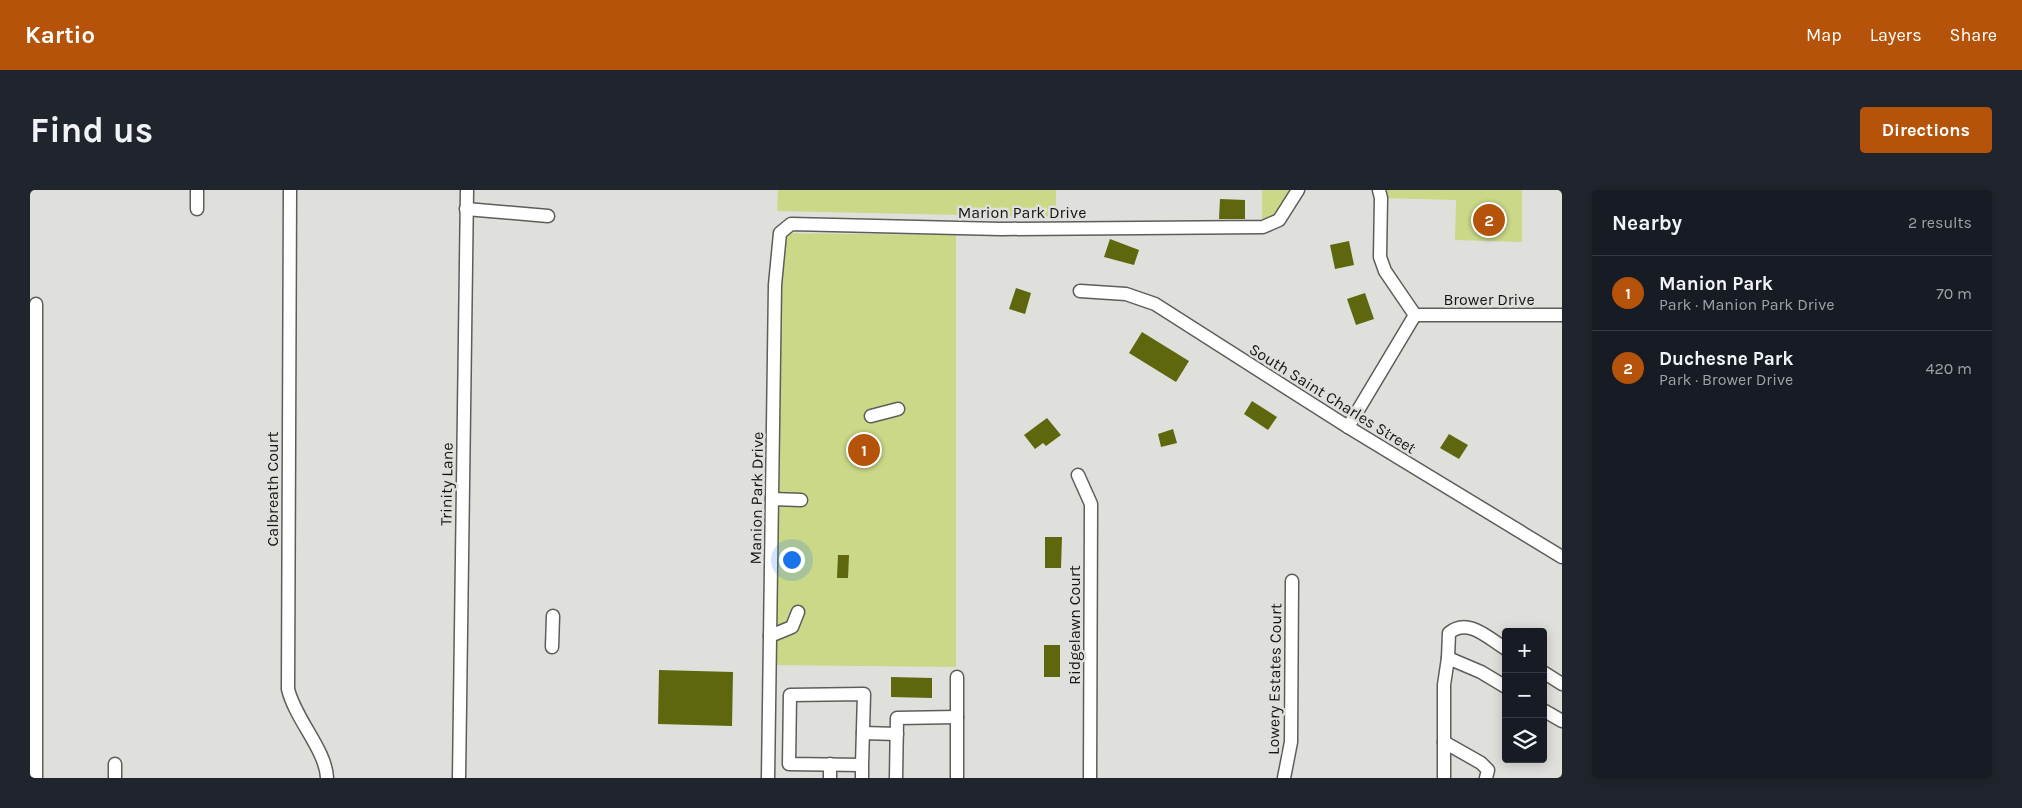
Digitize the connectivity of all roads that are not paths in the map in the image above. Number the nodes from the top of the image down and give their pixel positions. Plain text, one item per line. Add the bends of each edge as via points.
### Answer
1 (197, 190) edge
2 (290, 190) edge
3 (467, 190) edge
4 (1298, 190) edge
5 (1379, 190) edge
6 (466, 208) junction
7 (197, 210) dead end
8 (548, 216) dead end
9 (790, 224) joint
10 (1080, 291) dead end
11 (36, 304) dead end
12 (1415, 315) junction
13 (1562, 315) edge
14 (898, 409) dead end
15 (871, 416) dead end
16 (1348, 427) junction
17 (1078, 475) dead end
18 (772, 499) junction
19 (801, 500) dead end
20 (1562, 557) edge
21 (1292, 581) dead end
22 (798, 612) dead end
23 (553, 616) dead end
24 (770, 636) junction
25 (552, 647) dead end
26 (1502, 648) edge
27 (1448, 658) junction
28 (1545, 673) edge
29 (957, 677) dead end
30 (1562, 684) edge
31 (1502, 685) edge
32 (1547, 712) edge
33 (957, 718) junction
34 (1562, 721) edge
35 (769, 731) junction
36 (789, 731) junction
37 (863, 733) junction
38 (897, 734) junction
39 (1444, 742) junction
40 (115, 764) dead end
41 (830, 764) junction
42 (862, 772) edge
43 (36, 778) edge
44 (115, 778) edge
45 (327, 778) edge
46 (459, 778) edge
47 (768, 778) edge
48 (830, 778) edge
49 (896, 778) edge
50 (957, 778) edge
51 (1090, 778) edge
52 (1284, 778) edge
53 (1444, 778) edge
54 (1486, 778) edge

1 - 7 street
2 - 45 street, Calbreath Court via 288,689 291,704 323,762
3 - 6 street, Trinity Lane
4 - 9 street, Marion Park Drive via 1279,220 1254,227 1001,228
5 - 12 street via 1380,257 1385,271
6 - 8 street
6 - 46 street, Trinity Lane
9 - 18 street, Manion Park Drive via 780,233 775,285
10 - 16 street, South Saint Charles Street via 1126,294 1155,304
11 - 43 street
12 - 13 street, Brower Drive
12 - 16 street
14 - 15 street
16 - 20 street, South Saint Charles Street
17 - 51 street, Ridgelawn Court via 1091,504
18 - 19 street
18 - 24 street, Manion Park Drive
21 - 52 street, Lowery Estates Court via 1291,742
22 - 24 street via 792,627
23 - 25 street
24 - 35 street, Manion Park Drive
26 - 27 street via 1467,626 1457,627 1450,633
27 - 31 street
27 - 39 street via 1444,685
28 - 30 street
29 - 33 street
32 - 34 street
33 - 38 street via 898,718
33 - 50 street
35 - 36 street
35 - 47 street, Manion Park Drive
36 - 37 street via 790,695 864,694
36 - 41 street via 789,764
37 - 38 street
37 - 42 street
38 - 49 street
39 - 53 street
39 - 54 street via 1481,763 1488,770
40 - 44 street
41 - 42 street
41 - 48 street

